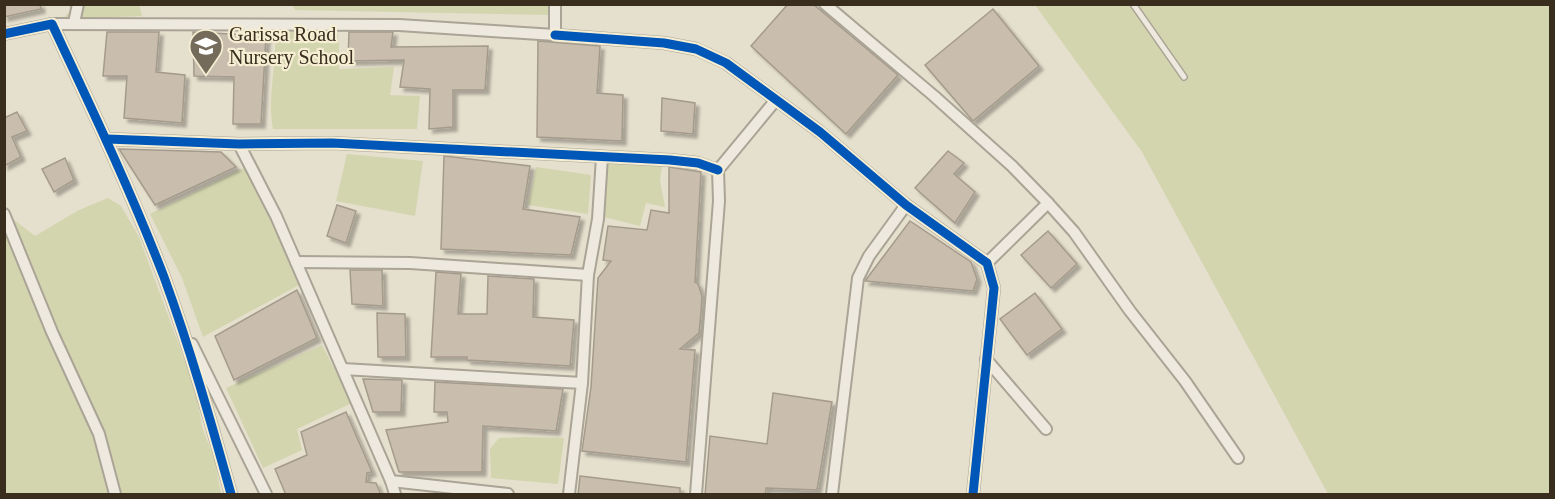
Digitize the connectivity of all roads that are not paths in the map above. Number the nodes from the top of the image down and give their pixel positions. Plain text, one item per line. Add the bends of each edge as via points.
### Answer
1 (78, 4) edge
2 (555, 4) edge
3 (825, 4) edge
4 (1133, 4) edge
5 (74, 23) junction
6 (52, 24) junction
7 (4, 34) edge
8 (555, 35) junction
9 (1184, 77) dead end
10 (775, 101) junction
11 (107, 140) junction
12 (239, 144) junction
13 (602, 158) junction
14 (718, 170) junction
15 (1048, 203) junction
16 (906, 205) junction
17 (4, 214) edge
18 (296, 262) junction
19 (987, 263) junction
20 (588, 275) junction
21 (177, 314) junction
22 (986, 359) junction
23 (343, 369) junction
24 (582, 383) junction
25 (1046, 429) dead end
26 (1238, 458) dead end
27 (391, 481) junction
28 (115, 495) edge
29 (231, 495) edge
30 (266, 495) edge
31 (395, 495) edge
32 (508, 495) edge
33 (569, 495) edge
34 (696, 495) edge
35 (832, 495) edge
36 (973, 495) edge

1 - 5 street
2 - 8 street
3 - 15 street via 934,96
4 - 9 lane
5 - 6 street
5 - 8 street via 399,25
6 - 7 street
6 - 11 street
8 - 10 street via 696,49 726,63
10 - 14 street
10 - 16 street via 820,132
11 - 12 street
11 - 21 street
12 - 13 street via 332,143
12 - 18 street
13 - 14 street via 670,160
13 - 20 street via 598,219
14 - 34 street
15 - 19 street
15 - 26 street via 1074,232
16 - 19 street
16 - 35 street via 858,278
17 - 28 street via 99,434
18 - 20 street via 410,263
18 - 23 street
19 - 22 street via 994,288
20 - 24 street
21 - 29 street
21 - 30 street
22 - 25 street
22 - 36 street
23 - 24 street
23 - 27 street
24 - 33 street
27 - 31 street
27 - 32 street

